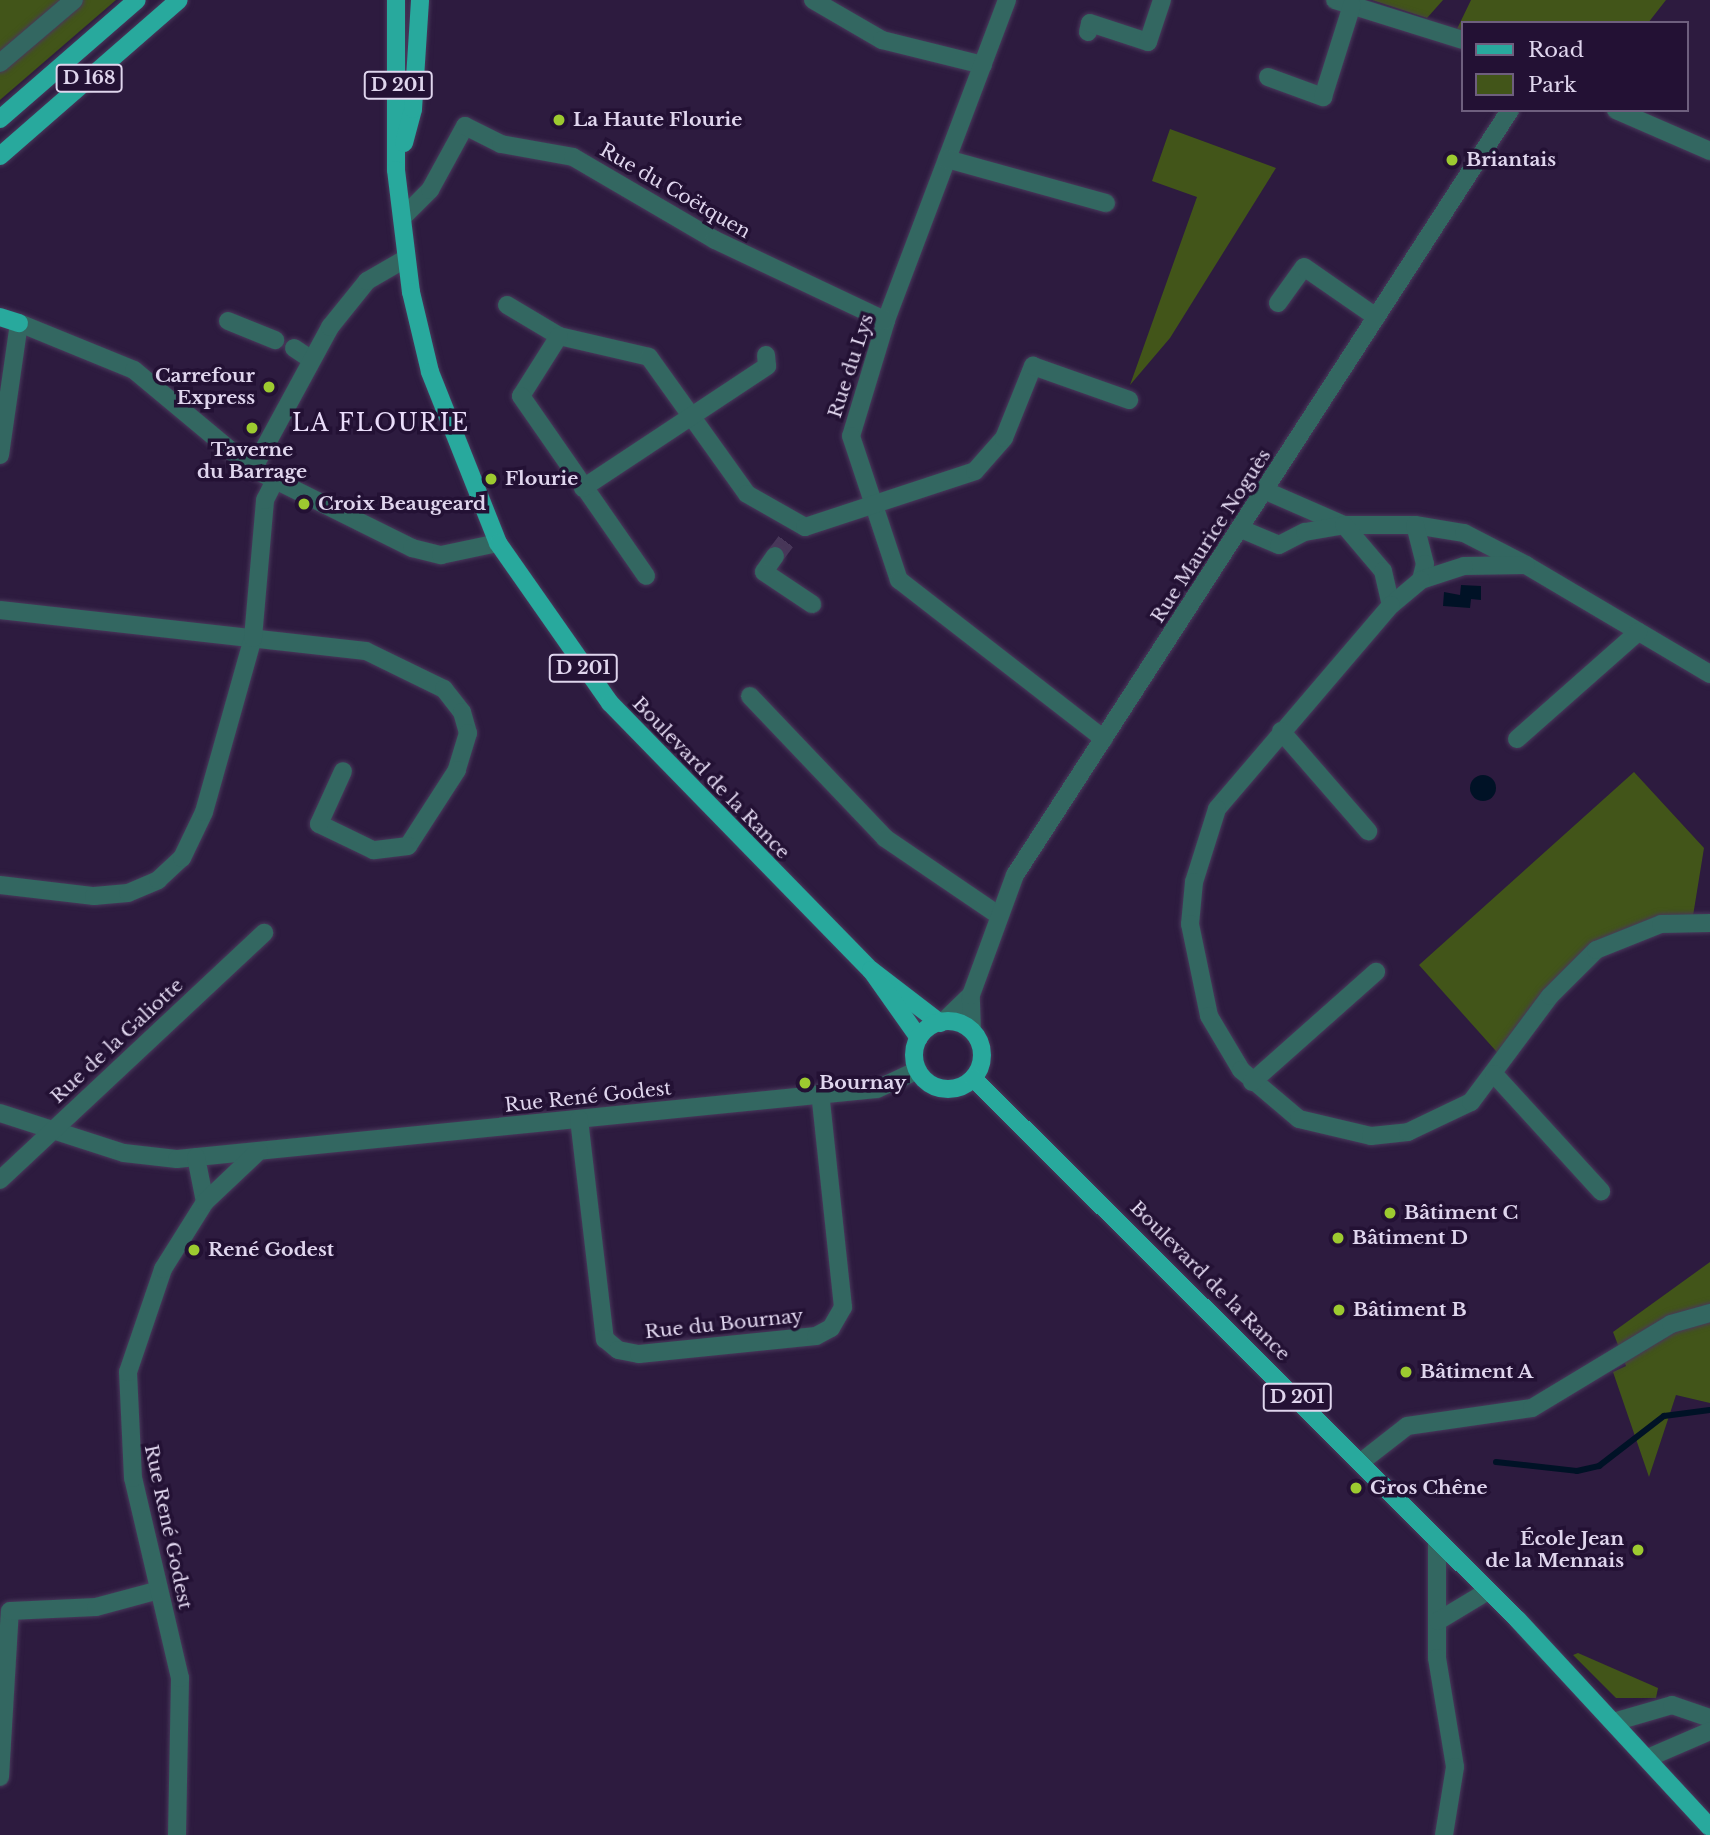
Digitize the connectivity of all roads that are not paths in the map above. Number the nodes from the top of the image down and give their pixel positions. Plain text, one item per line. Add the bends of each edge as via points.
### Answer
1 (74, 0) edge
2 (137, 0) edge
3 (179, 0) edge
4 (396, 0) edge
5 (420, 0) edge
6 (813, 0) edge
7 (1007, 0) edge
8 (1162, 0) edge
9 (1343, 3) edge
10 (1088, 32) dead end
11 (1462, 40) edge
12 (0, 63) edge
13 (983, 65) junction
14 (1268, 77) dead end
15 (1509, 112) edge
16 (1621, 112) edge
17 (0, 119) edge
18 (1710, 151) edge
19 (0, 156) edge
20 (947, 159) junction
21 (396, 170) junction
22 (1106, 204) dead end
23 (402, 218) junction
24 (405, 259) junction
25 (1278, 303) dead end
26 (508, 305) dead end
27 (0, 317) edge
28 (1376, 317) junction
29 (228, 321) dead end
30 (886, 321) junction
31 (19, 323) junction
32 (559, 336) junction
33 (275, 340) dead end
34 (766, 355) dead end
35 (1129, 400) dead end
36 (692, 416) junction
37 (0, 456) edge
38 (253, 469) junction
39 (274, 482) junction
40 (583, 488) junction
41 (1266, 491) junction
42 (871, 509) junction
43 (1415, 525) junction
44 (1344, 526) junction
45 (1241, 529) junction
46 (498, 543) junction
47 (775, 556) tunnel mouth
48 (1526, 565) junction
49 (646, 576) dead end
50 (1421, 580) junction
51 (811, 604) dead end
52 (1391, 605) junction
53 (0, 610) edge
54 (1638, 632) junction
55 (253, 638) junction
56 (1710, 674) edge
57 (750, 696) dead end
58 (1281, 731) junction
59 (1104, 739) junction
60 (1517, 739) dead end
61 (343, 771) dead end
62 (1368, 831) dead end
63 (0, 885) edge
64 (997, 914) junction
65 (1710, 923) edge
66 (264, 933) dead end
67 (871, 970) junction
68 (1376, 972) dead end
69 (971, 995) junction
70 (942, 1022) junction
71 (972, 1031) junction
72 (919, 1038) junction
73 (918, 1070) junction
74 (1494, 1074) junction
75 (973, 1078) junction
76 (1252, 1082) junction
77 (820, 1093) junction
78 (0, 1113) edge
79 (579, 1119) junction
80 (52, 1130) junction
81 (259, 1151) junction
82 (221, 1155) junction
83 (196, 1157) junction
84 (0, 1180) edge
85 (223, 1185) junction
86 (1601, 1191) dead end
87 (205, 1202) junction
88 (1710, 1313) edge
89 (1361, 1462) junction
90 (1437, 1539) junction
91 (159, 1590) junction
92 (1488, 1591) junction
93 (5, 1610) edge
94 (1438, 1621) junction
95 (1710, 1718) edge
96 (1617, 1721) junction
97 (1710, 1731) edge
98 (1650, 1757) junction
99 (0, 1777) edge
100 (1710, 1827) edge
101 (177, 1835) edge
102 (1444, 1835) edge

1 - 12 street
2 - 17 main road, D 168
3 - 19 main road, D 168
4 - 21 main road, Boulevard de la Rance / D 201
5 - 21 main road via 413,109
6 - 13 street via 882,40
7 - 13 street, Rue du Lys
8 - 10 street via 1148,42 1090,23
9 - 11 street
9 - 14 street via 1323,97
13 - 20 street, Rue du Lys
15 - 28 street, Rue Maurice Noguès
16 - 18 street
20 - 22 street
20 - 30 street, Rue du Lys
21 - 23 main road, Boulevard de la Rance / D 201
23 - 24 main road, Boulevard de la Rance / D 201
23 - 30 street, Rue du Coëtquen via 430,190 465,126 501,145 573,157 715,240
24 - 38 street via 367,281 301,353
24 - 46 main road, Boulevard de la Rance / D 201 via 430,372
25 - 28 street via 1304,267
26 - 32 street
27 - 31 main road
28 - 41 street, Rue Maurice Noguès
29 - 33 street
30 - 42 street, Rue du Lys via 851,436
31 - 37 street
31 - 38 street via 134,370
32 - 36 street via 649,357
32 - 40 street via 521,396
34 - 36 street via 767,366
35 - 42 street via 1033,366 991,457 975,471
36 - 40 street
36 - 42 street via 747,494 795,530
38 - 39 street
39 - 46 street via 426,553 467,553
39 - 55 street via 265,500
40 - 49 street
41 - 44 street
41 - 45 street, Rue Maurice Noguès
42 - 59 street, Rue du Lys via 898,580 918,601 1058,698
43 - 44 street
43 - 48 street via 1486,541
43 - 50 street via 1425,564
44 - 45 street via 1305,531 1279,545
44 - 52 street via 1383,571
45 - 59 street, Rue Maurice Noguès
46 - 67 main road, Boulevard de la Rance / D 201 via 610,703
47 - 51 street via 764,572
48 - 50 street via 1464,566
48 - 54 street
50 - 52 street
52 - 58 street
53 - 55 street
54 - 56 street
54 - 60 street
55 - 61 street via 366,651 444,689 462,712 468,733 457,770 420,837 408,846 373,850 319,824
55 - 63 street via 204,812 177,864 128,893 94,896
57 - 64 street via 885,838
58 - 62 street
58 - 76 street via 1217,809 1192,903 1192,949 1206,1005
59 - 64 street, Rue Maurice Noguès
64 - 69 street, Rue Maurice Noguès
65 - 74 street via 1661,924 1596,950 1550,996
66 - 80 street, Rue de la Galiotte
67 - 70 main road, Boulevard de la Rance / D 201
67 - 72 main road, Boulevard de la Rance / D 201
68 - 76 street
69 - 70 street, Rue Maurice Noguès
69 - 71 street, Rue Maurice Noguès
70 - 71 main road
70 - 72 main road
71 - 75 main road via 982,1059
72 - 73 main road
73 - 75 main road via 943,1088
73 - 77 street, Rue René Godest via 877,1089
74 - 76 street via 1446,1118 1371,1136 1299,1119
74 - 86 street
75 - 89 main road, Boulevard de la Rance / D 201
77 - 79 street, Rue René Godest
77 - 79 street, Rue du Bournay via 843,1307 831,1328 816,1336 639,1354 618,1350 605,1339
78 - 80 street, Rue René Godest
79 - 81 street, Rue René Godest
80 - 83 street, Rue René Godest via 146,1158
80 - 84 street, Rue de la Galiotte
81 - 82 street, Rue René Godest
81 - 85 street, Rue René Godest
82 - 83 street, Rue René Godest
82 - 85 street
83 - 87 street
85 - 87 street, Rue René Godest
87 - 91 street, Rue René Godest via 155,1285 128,1372 128,1447
88 - 89 street via 1671,1324 1532,1408 1407,1426
89 - 90 main road, Boulevard de la Rance / D 201
90 - 92 main road, Boulevard de la Rance / D 201
90 - 94 street
91 - 93 street via 96,1607
91 - 101 street, Rue René Godest via 182,1706
92 - 94 street
92 - 96 main road, Boulevard de la Rance / D 201
93 - 99 street
94 - 102 street via 1437,1658 1455,1767
95 - 96 street via 1672,1705
96 - 98 main road, Boulevard de la Rance / D 201
97 - 98 street
98 - 100 main road, D 201

